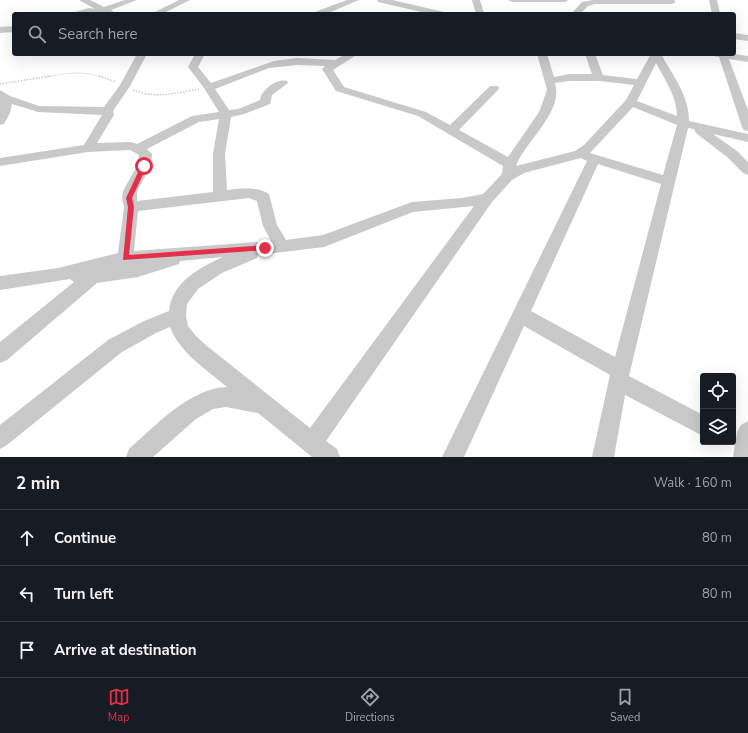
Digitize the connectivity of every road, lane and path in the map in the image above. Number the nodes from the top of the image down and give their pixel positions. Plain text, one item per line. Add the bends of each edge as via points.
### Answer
1 (83, 0) edge
2 (133, 0) edge
3 (186, 0) edge
4 (355, 0) edge
5 (381, 0) edge
6 (476, 0) edge
7 (512, 0) edge
8 (523, 0) edge
9 (565, 0) edge
10 (713, 0) edge
11 (593, 1) edge
12 (397, 2) edge
13 (671, 4) edge
14 (85, 12) edge
15 (108, 12) edge
16 (159, 12) edge
17 (323, 12) edge
18 (434, 12) edge
19 (479, 12) edge
20 (578, 12) edge
21 (716, 12) edge
22 (12, 29) edge
23 (0, 30) edge
24 (736, 36) edge
25 (748, 38) edge
26 (141, 56) edge
27 (199, 56) edge
28 (349, 56) edge
29 (543, 56) edge
30 (591, 56) edge
31 (655, 56) edge
32 (657, 56) edge
33 (720, 56) edge
34 (727, 56) edge
35 (748, 59) edge
36 (337, 63) junction
37 (599, 78) junction
38 (551, 81) junction
39 (284, 83) dead end
40 (640, 83) junction
41 (0, 84) edge
42 (125, 86) junction
43 (209, 86) junction
44 (494, 88) dead end
45 (3, 96) edge
46 (631, 102) junction
47 (107, 111) junction
48 (226, 114) junction
49 (0, 121) edge
50 (688, 124) junction
51 (748, 127) edge
52 (452, 130) junction
53 (748, 138) edge
54 (88, 148) junction
55 (138, 148) junction
56 (587, 156) junction
57 (0, 162) edge
58 (748, 170) edge
59 (509, 171) junction
60 (668, 182) junction
61 (220, 196) junction
62 (488, 198) junction
63 (131, 207) junction
64 (282, 247) junction
65 (265, 248) junction
66 (190, 252) junction
67 (125, 258) junction
68 (58, 275) junction
69 (92, 277) junction
70 (0, 283) edge
71 (521, 315) junction
72 (177, 316) junction
73 (0, 354) edge
74 (620, 376) junction
75 (261, 403) junction
76 (700, 424) edge
77 (0, 438) edge
78 (312, 443) junction
79 (137, 457) edge
80 (329, 457) edge
81 (453, 457) edge
82 (603, 457) edge

1 - 15 street
2 - 15 street
3 - 16 street
4 - 17 street
5 - 12 street
6 - 19 street
7 - 8 street
8 - 9 street
10 - 21 street
11 - 13 street
11 - 20 street
12 - 18 street
14 - 15 street
22 - 23 street
24 - 25 street
26 - 42 street
27 - 43 street via 193,67
28 - 36 street
29 - 38 street
30 - 37 street
31 - 40 street
32 - 50 street via 678,93
33 - 51 street
34 - 35 street
36 - 43 street via 274,64 227,83
36 - 52 street via 327,70 340,90 422,114
37 - 38 street via 573,76
37 - 40 street
38 - 59 street via 552,90 545,112
39 - 48 street via 268,93 266,102
40 - 46 street
41 - 42 path via 70,73 90,73
42 - 43 path via 150,96
42 - 47 street
43 - 48 street
44 - 52 street
45 - 47 street via 38,109
45 - 49 street via 5,113
46 - 50 street
46 - 56 street via 588,148
47 - 54 street via 108,115
48 - 55 street via 196,119
48 - 61 street via 219,154
50 - 53 street
50 - 58 street via 732,154
50 - 60 street
52 - 59 street
54 - 55 street
54 - 57 street
55 - 63 street via 146,154 144,166 130,192
56 - 59 street
56 - 60 street
56 - 71 street
59 - 62 street
60 - 74 street
61 - 63 street
61 - 64 street via 259,193 264,198 270,226
62 - 64 street via 412,207 324,241
62 - 78 street
63 - 67 street
64 - 65 street
65 - 66 street
65 - 72 street via 204,274 183,295 178,305
66 - 67 street
66 - 69 street via 162,264
67 - 68 street
68 - 69 street
68 - 70 street
69 - 73 street
71 - 74 street
71 - 81 street
72 - 75 street via 181,331 196,348
72 - 77 street via 115,346
74 - 76 street
74 - 82 street
75 - 78 street
75 - 79 street via 220,397 202,404 180,418
78 - 80 street

